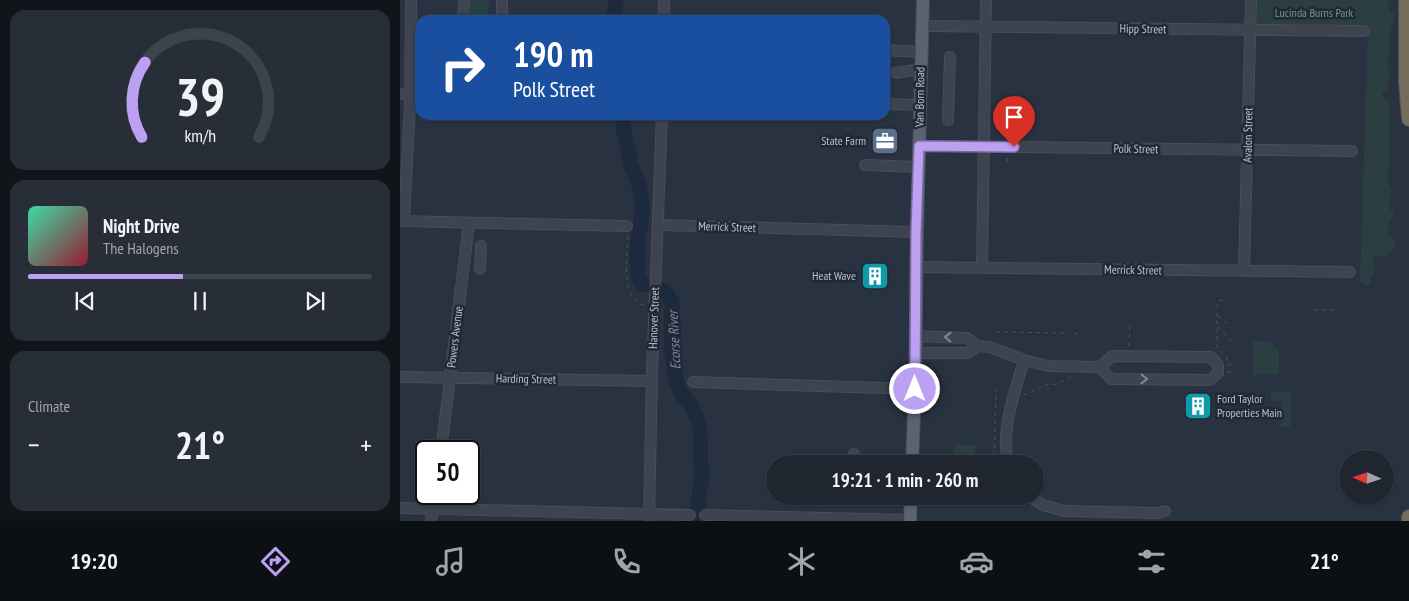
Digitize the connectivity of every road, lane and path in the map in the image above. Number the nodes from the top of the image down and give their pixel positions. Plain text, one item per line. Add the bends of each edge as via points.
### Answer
1 (411, 0) edge
2 (464, 0) edge
3 (502, 0) edge
4 (664, 0) edge
5 (923, 0) edge
6 (986, 0) edge
7 (1251, 0) edge
8 (1406, 0) edge
9 (463, 15) edge
10 (502, 15) edge
11 (664, 15) edge
12 (922, 26) junction
13 (986, 27) junction
14 (1250, 30) junction
15 (1364, 32) dead end
16 (890, 50) edge
17 (921, 52) junction
18 (415, 53) edge
19 (950, 57) dead end
20 (921, 70) junction
21 (896, 73) dead end
22 (410, 94) edge
23 (890, 104) edge
24 (920, 105) junction
25 (1409, 119) edge
26 (662, 120) edge
27 (948, 120) dead end
28 (919, 146) junction
29 (984, 147) junction
30 (1247, 150) junction
31 (1352, 151) dead end
32 (1008, 158) dead end
33 (1007, 162) dead end
34 (865, 165) dead end
35 (918, 167) junction
36 (402, 221) edge
37 (469, 223) junction
38 (658, 225) junction
39 (626, 226) joint
40 (916, 232) junction
41 (481, 246) dead end
42 (916, 267) junction
43 (982, 268) junction
44 (480, 269) dead end
45 (1244, 271) junction
46 (1350, 272) dead end
47 (651, 303) junction
48 (1314, 310) dead end
49 (1334, 310) dead end
50 (1218, 315) dead end
51 (1229, 326) dead end
52 (1217, 327) dead end
53 (996, 332) dead end
54 (1064, 333) dead end
55 (1075, 333) dead end
56 (1080, 335) dead end
57 (916, 336) junction
58 (1233, 343) dead end
59 (978, 346) junction
60 (915, 353) junction
61 (1024, 360) junction
62 (1226, 364) dead end
63 (1232, 364) dead end
64 (1100, 367) junction
65 (1226, 372) dead end
66 (1231, 372) dead end
67 (400, 376) edge
68 (450, 378) junction
69 (652, 381) junction
70 (693, 382) dead end
71 (996, 388) dead end
72 (915, 389) junction
73 (996, 398) junction
74 (1000, 398) dead end
75 (442, 440) edge
76 (912, 455) edge
77 (994, 455) edge
78 (1007, 455) edge
79 (434, 505) edge
80 (911, 505) edge
81 (1043, 505) edge
82 (400, 508) edge
83 (433, 509) junction
84 (1165, 511) dead end
85 (690, 515) dead end
86 (704, 515) dead end
87 (533, 516) edge
88 (649, 517) edge
89 (1409, 517) edge
90 (910, 520) edge
91 (431, 521) edge
92 (1409, 521) edge

1 - 18 street
2 - 9 street
3 - 10 street
4 - 11 street
5 - 12 main road, Van Born Road
6 - 13 street
7 - 14 street, Avalon Street
8 - 25 highway
12 - 13 street, Hipp Street
12 - 17 main road, Van Born Road
13 - 14 street, Hipp Street
13 - 29 street
14 - 15 street, Hipp Street
14 - 30 street, Avalon Street
16 - 17 street
17 - 20 main road, Van Born Road
18 - 22 street
19 - 27 street
20 - 21 street
20 - 24 main road, Van Born Road
22 - 36 street
23 - 24 street
24 - 28 main road, Van Born Road
26 - 38 street, Hanover Street
28 - 29 street, Polk Street
28 - 35 main road, Van Born Road
29 - 30 street, Polk Street
29 - 43 street
30 - 31 street, Polk Street
30 - 45 street, Avalon Street
32 - 33 path
34 - 35 street
35 - 40 main road, Van Born Road
36 - 37 street
37 - 39 street
37 - 68 street, Powers Avenue
38 - 40 street, Merrick Street
38 - 47 street, Hanover Street via 656,279
39 - 47 path via 628,285 634,300 641,304
40 - 42 main road, Van Born Road
41 - 44 street
42 - 43 street, Merrick Street
42 - 57 main road, Van Born Road
43 - 45 street, Merrick Street
45 - 46 street, Merrick Street
47 - 69 street, Hanover Street
48 - 49 path
50 - 51 path
52 - 58 path
53 - 54 path
55 - 56 path
59 -> 57 street via 967,338
57 - 60 main road, Van Born Road
59 - 60 street via 967,352
59 - 61 street via 990,347
60 - 72 main road, Van Born Road
61 - 64 street via 1048,366
61 - 78 street via 1008,424
62 - 63 path
64 -> 64 street via 1111,379 1210,380 1218,372 1218,364 1211,357 1112,356
65 - 66 path
67 - 68 street, Harding Street
68 - 69 street, Harding Street
68 - 75 street, Powers Avenue
69 - 88 street, Hanover Street
70 - 72 street
71 - 73 path
72 - 76 main road, Van Born Road
73 - 74 path
73 - 77 path
79 - 83 street
80 - 90 main road
81 - 84 street via 1064,511
82 - 83 street
83 - 87 street
83 - 91 street
85 - 88 street
86 - 90 street
87 - 88 street
89 - 92 highway

